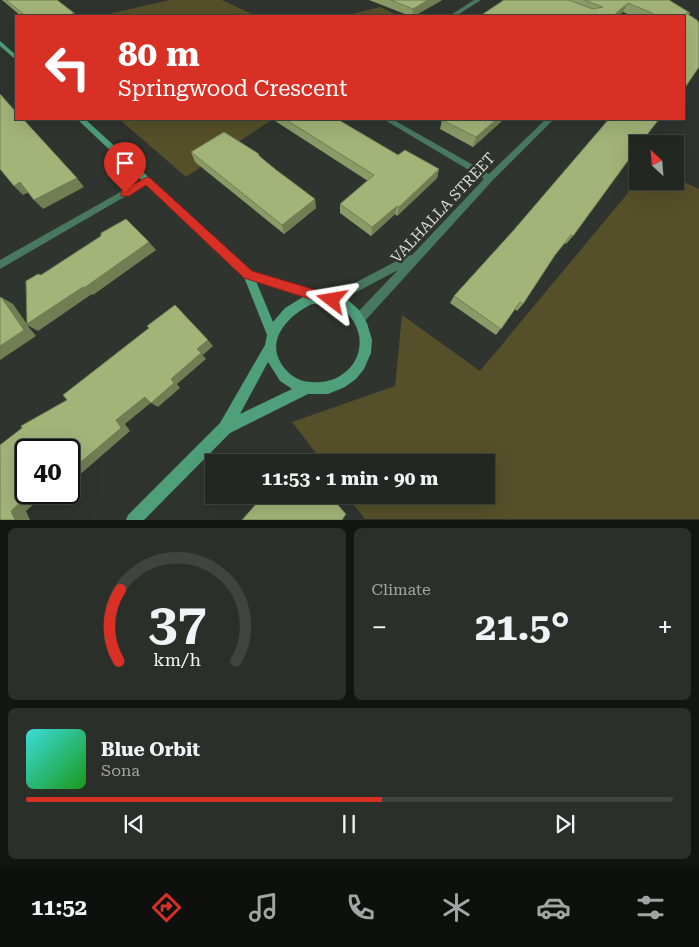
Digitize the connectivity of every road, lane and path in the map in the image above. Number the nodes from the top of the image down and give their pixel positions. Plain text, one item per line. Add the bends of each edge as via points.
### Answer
1 (478, 0) edge
2 (454, 15) edge
3 (0, 43) edge
4 (15, 57) edge
5 (82, 120) edge
6 (389, 120) edge
7 (549, 120) edge
8 (490, 178) junction
9 (147, 180) junction
10 (418, 255) junction
11 (0, 265) edge
12 (248, 274) junction
13 (327, 300) junction
14 (359, 319) junction
15 (272, 340) junction
16 (306, 389) junction
17 (225, 428) junction
18 (133, 520) edge

1 - 2 street
3 - 4 street
5 - 9 street
6 - 8 street
7 - 8 street, VALHALLA STREET
8 - 10 street, VALHALLA STREET
9 - 11 street
9 - 12 street
10 - 13 street
10 - 14 street, VALHALLA STREET
12 - 13 street
12 - 15 street
13 - 14 street via 350,308
13 - 15 street via 311,299 298,304 278,322
14 - 16 street via 367,346 363,361 340,384 324,389
15 - 16 street via 274,361 281,374
15 - 17 street
16 - 17 street
17 - 18 street

